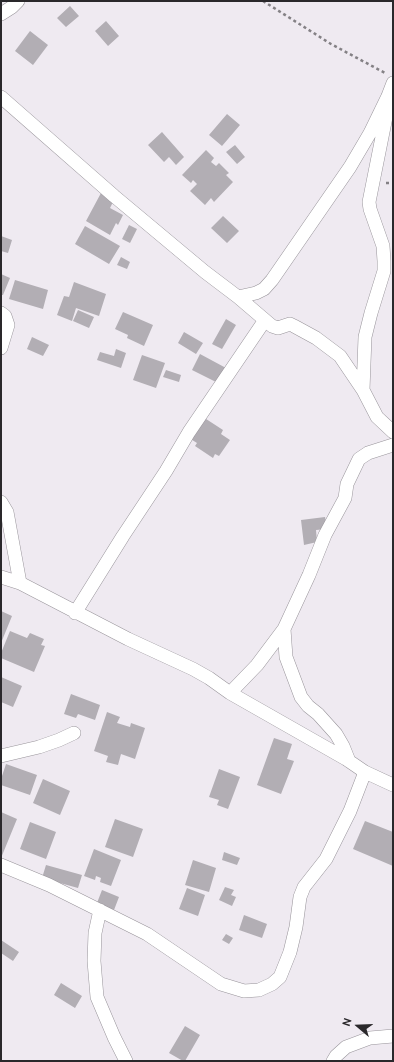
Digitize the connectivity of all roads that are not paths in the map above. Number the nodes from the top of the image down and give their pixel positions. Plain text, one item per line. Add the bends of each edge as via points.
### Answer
1 (18, 1) edge
2 (1, 14) edge
3 (390, 78) edge
4 (388, 96) junction
5 (1, 97) edge
6 (238, 297) junction
7 (1, 313) edge
8 (265, 320) junction
9 (1, 348) edge
10 (363, 390) junction
11 (393, 432) edge
12 (393, 445) edge
13 (1, 502) edge
14 (1, 577) edge
15 (20, 583) junction
16 (76, 613) junction
17 (284, 629) junction
18 (230, 693) junction
19 (74, 733) dead end
20 (1, 756) edge
21 (349, 761) junction
22 (365, 772) junction
23 (393, 784) edge
24 (1, 865) edge
25 (100, 910) junction
26 (393, 1036) edge
27 (126, 1061) edge
28 (333, 1061) edge

1 - 2 street
3 - 4 street
4 - 6 street via 350,167 272,280 256,293
4 - 10 street via 368,202 383,246 384,271 365,337
5 - 6 street via 114,196
6 - 8 street
7 - 9 street via 8,325
8 - 10 street via 275,328 290,324 316,338 340,356
8 - 16 street via 189,432
10 - 11 street via 377,417
12 - 17 street via 368,453 359,459 347,484 345,498
13 - 15 street via 7,512
14 - 15 street
15 - 16 street
16 - 18 street via 193,669
17 - 18 street via 257,665
17 - 21 street via 286,657 301,696 336,734
18 - 21 street
19 - 20 street via 39,747
21 - 22 street
22 - 23 street
22 - 25 street via 350,811 326,859 304,887 290,952 280,977 272,984 259,990 244,991 222,984 147,934
24 - 25 street
25 - 27 street via 95,933 97,997
26 - 28 street via 370,1038 346,1047

